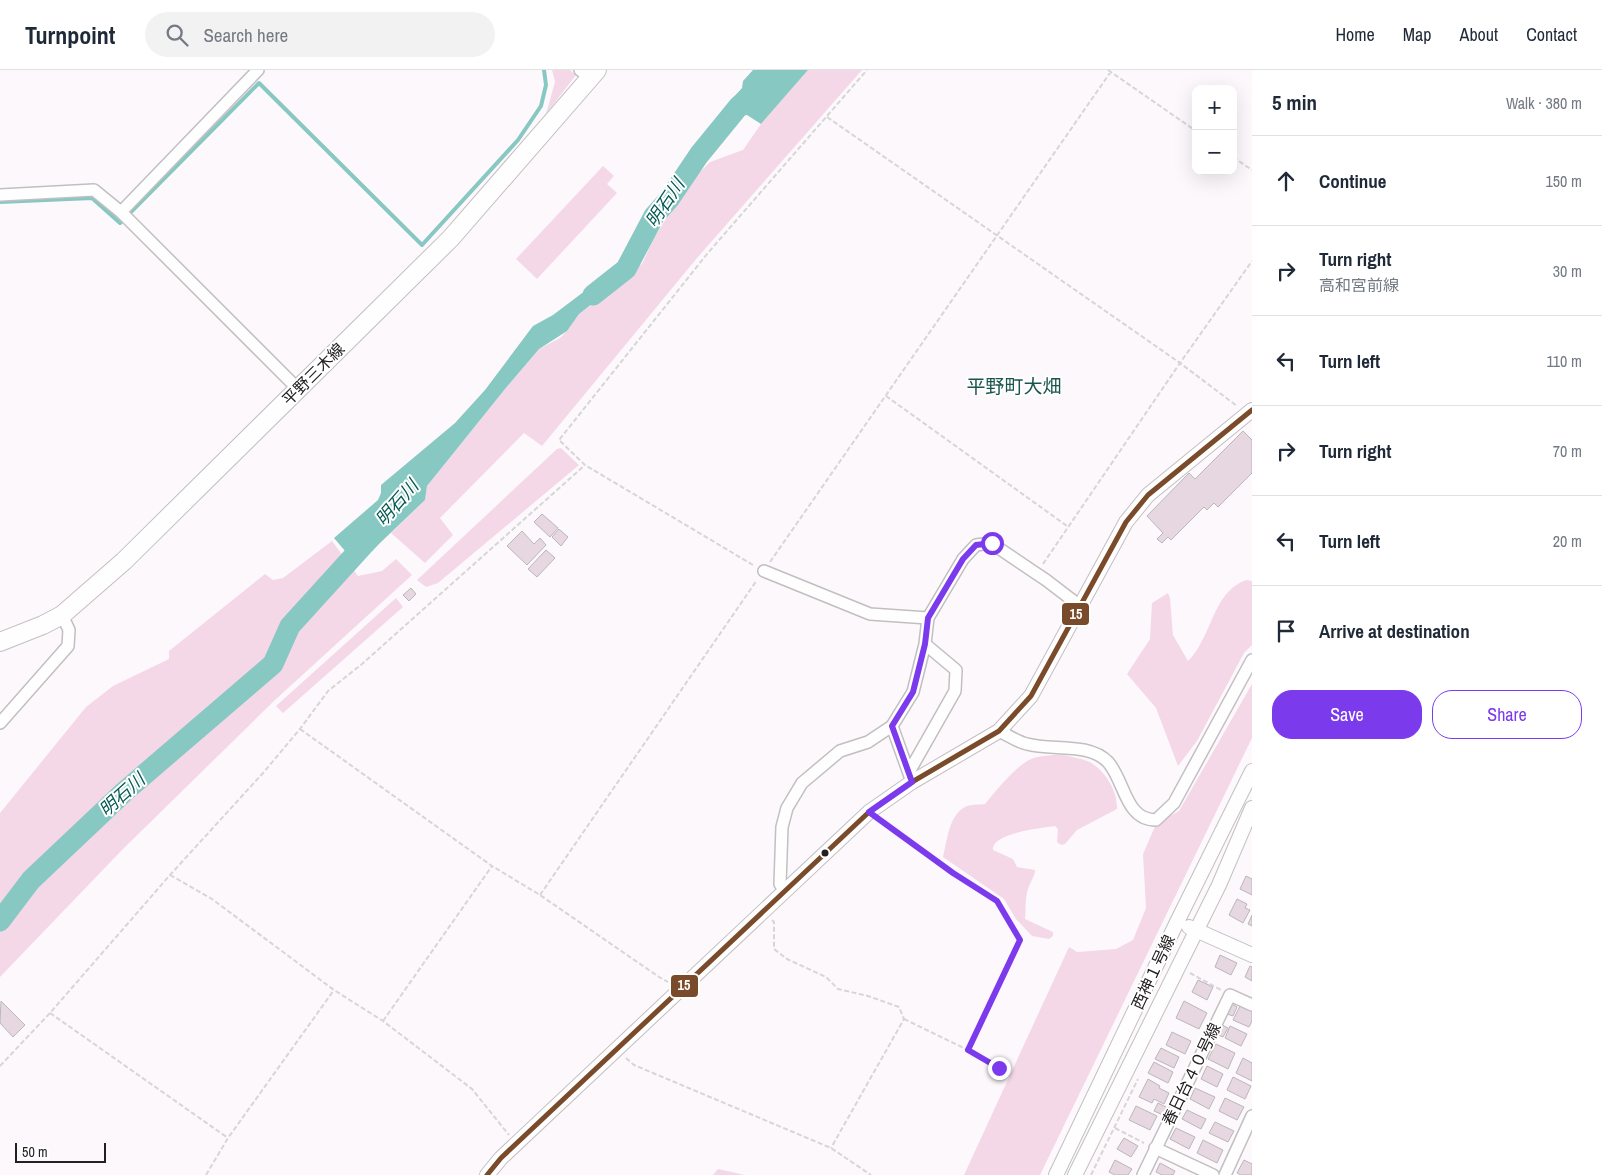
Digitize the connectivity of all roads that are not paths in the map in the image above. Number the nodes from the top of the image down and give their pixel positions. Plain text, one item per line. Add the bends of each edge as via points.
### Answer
1 (258, 70) edge
2 (589, 73) edge
3 (0, 195) edge
4 (121, 212) junction
5 (298, 389) junction
6 (1250, 412) edge
7 (764, 571) road end
8 (1080, 606) junction
9 (62, 615) junction
10 (928, 618) junction
11 (0, 642) edge
12 (925, 644) junction
13 (1252, 660) edge
14 (0, 723) edge
15 (892, 726) junction
16 (999, 731) junction
17 (1252, 771) edge
18 (910, 777) junction
19 (1252, 808) edge
20 (785, 891) junction
21 (1177, 922) junction
22 (1196, 930) junction
23 (1252, 955) edge
24 (1252, 1005) edge
25 (1252, 1116) edge
26 (1155, 1148) junction
27 (487, 1175) edge
28 (1056, 1175) edge
29 (1075, 1175) edge
30 (1143, 1175) edge
31 (1213, 1175) edge
32 (1225, 1175) edge

1 - 4 street
2 - 5 main road, 平野三木線 via 451,238
3 - 4 street via 94,190
4 - 5 street
5 - 9 main road, 平野三木線 via 124,561
6 - 8 street via 1148,495 1126,522
7 - 10 street via 870,614
8 - 10 street via 992,543 976,545 963,559
8 - 16 street via 1031,696
9 - 11 main road, 平野三木線
9 - 14 street via 69,630 68,646
10 - 12 street
12 - 15 street via 913,692
12 - 18 street via 956,670 955,691
13 - 16 street via 1174,804 1156,820 1142,818 1130,806 1108,762 1094,752 1025,744
15 - 18 street
15 - 20 street via 868,742 840,751 802,783 787,808 782,827 780,884
16 - 18 street
17 - 21 street, 西神１号線
18 - 20 street
19 - 22 street, 西神１号線
20 - 27 street via 501,1158
21 - 22 street
21 - 28 street, 西神１号線
22 - 23 street
22 - 29 street, 西神１号線
24 - 26 street, 春日台４０号線 via 1230,994
25 - 32 street
26 - 30 street, 春日台４０号線
26 - 31 street

